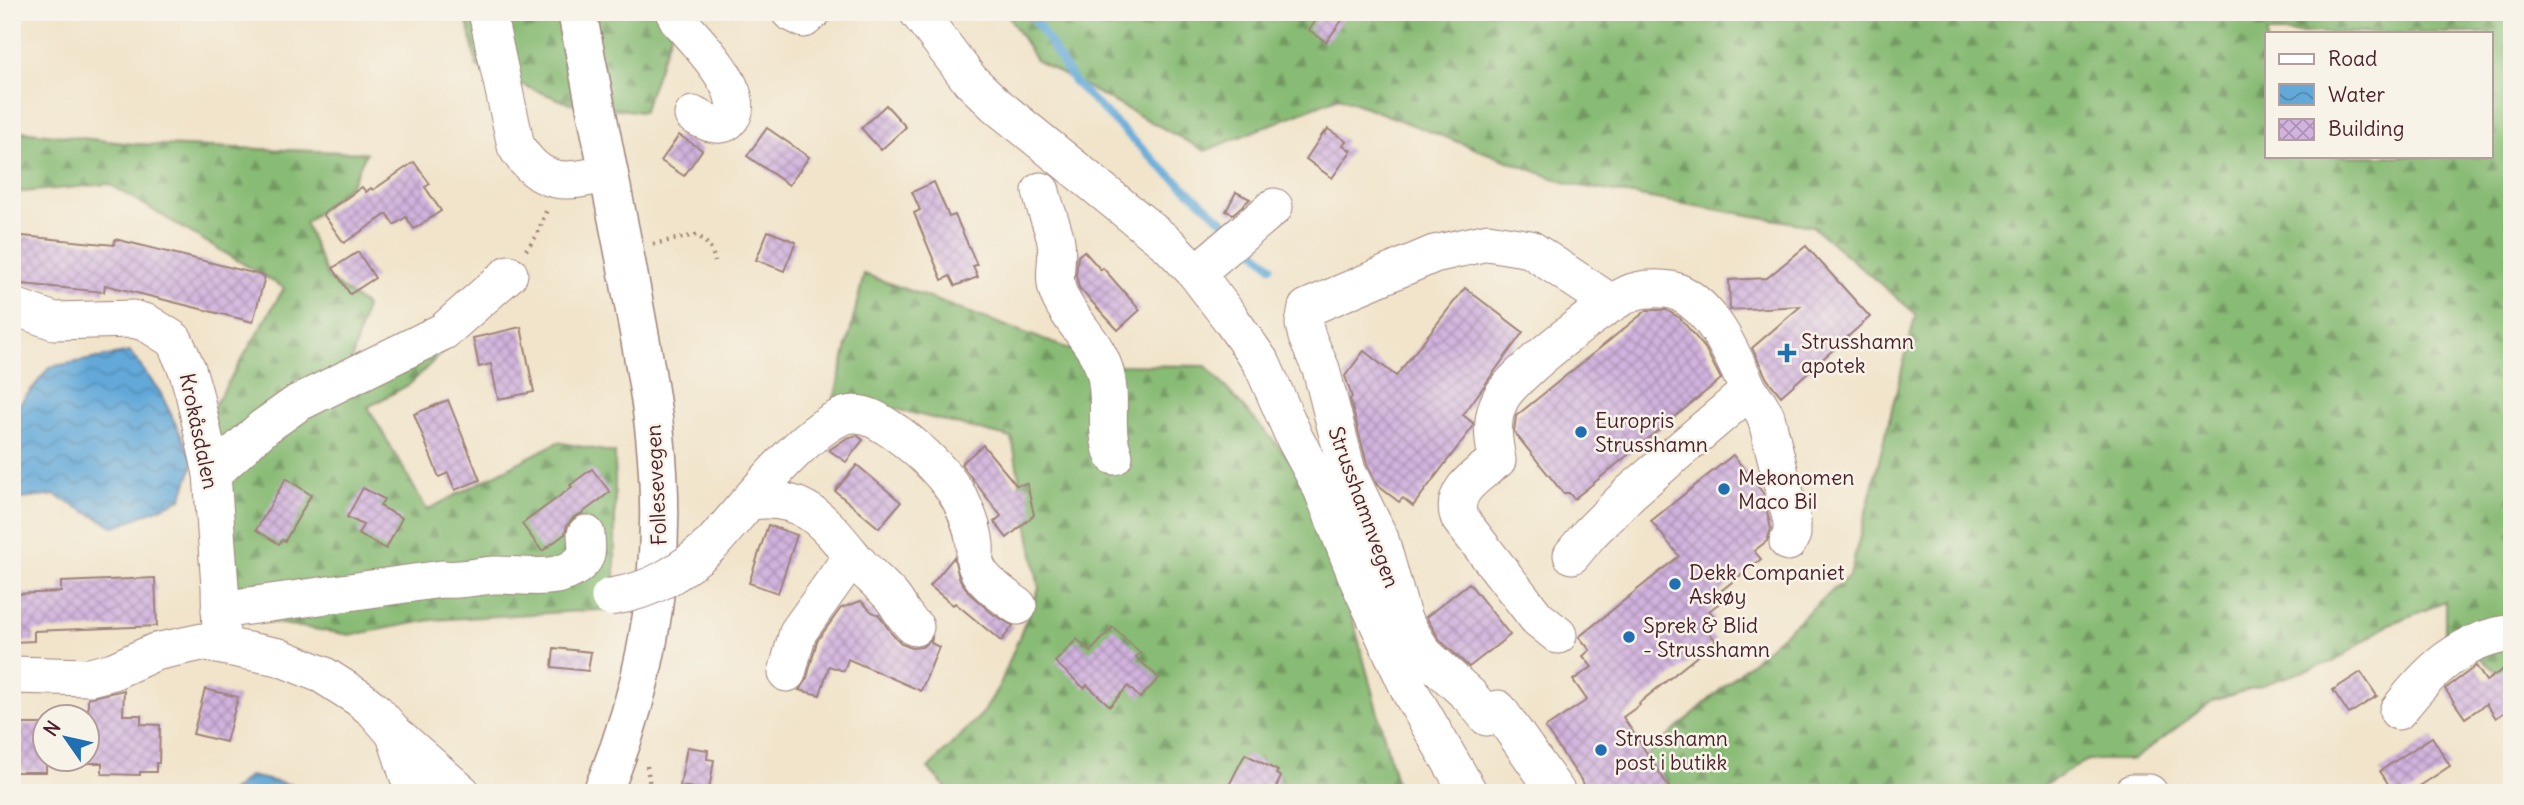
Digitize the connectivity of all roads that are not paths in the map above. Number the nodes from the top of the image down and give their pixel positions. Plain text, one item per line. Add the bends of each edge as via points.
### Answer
1 (577, 12) edge
2 (674, 12) edge
3 (918, 12) edge
4 (488, 20) edge
5 (693, 115) dead end
6 (609, 173) junction
7 (1041, 191) dead end
8 (1274, 207) dead end
9 (1201, 269) junction
10 (509, 274) road end
11 (1611, 303) junction
12 (12, 306) edge
13 (1749, 391) junction
14 (1114, 456) dead end
15 (212, 474) junction
16 (751, 501) junction
17 (586, 534) dead end
18 (1788, 542) dead end
19 (1572, 555) dead end
20 (852, 556) junction
21 (610, 597) dead end
22 (1018, 606) dead end
23 (220, 627) junction
24 (915, 627) dead end
25 (2512, 634) edge
26 (1558, 635) dead end
27 (787, 673) dead end
28 (12, 675) edge
29 (2398, 711) dead end
30 (395, 734) junction
31 (414, 793) edge
32 (462, 793) edge
33 (602, 793) edge
34 (1469, 793) edge
35 (1557, 793) edge
36 (2132, 793) edge
37 (2148, 793) edge

1 - 6 main road, Follesevegen
2 - 5 street via 722,73 736,103 731,117 720,124
3 - 9 street, Strusshamnvegen via 996,105
4 - 6 street via 516,146 523,158 554,181
6 - 33 main road, Follesevegen via 644,359 660,511 657,588 645,664
7 - 14 street via 1056,237 1054,280 1060,297 1105,369
8 - 9 street
9 - 34 street, Strusshamnvegen via 1262,364 1412,695
10 - 15 street via 444,331 298,403
11 - 13 street via 1635,291 1678,291 1717,328
11 - 26 street via 1518,376 1502,397 1493,419 1497,460 1463,490 1456,511 1537,618
11 - 35 street, Strusshamnvegen via 1530,249 1488,242 1434,254 1307,308 1305,314 1307,337 1321,369 1347,471 1380,539 1403,620 1423,654 1493,713
12 - 15 street, Krokåsdalen via 54,321 133,319 174,340 194,393
13 - 18 street via 1766,417 1792,522
13 - 19 street via 1631,492
15 - 23 street, Krokåsdalen
16 - 20 street via 766,499 798,506 821,520
16 - 21 street, bridge via 712,544 665,580 643,591
16 - 22 street via 824,426 846,415 866,416 908,442 934,466 960,500 978,569 994,589
17 - 23 street via 584,559 553,575 442,579
20 - 24 street
20 - 27 street via 798,632
23 - 28 street via 202,642 155,652 90,677
23 - 30 street via 323,675 375,711
25 - 29 street via 2490,636 2447,658
30 - 31 street
30 - 32 street
36 - 37 street

